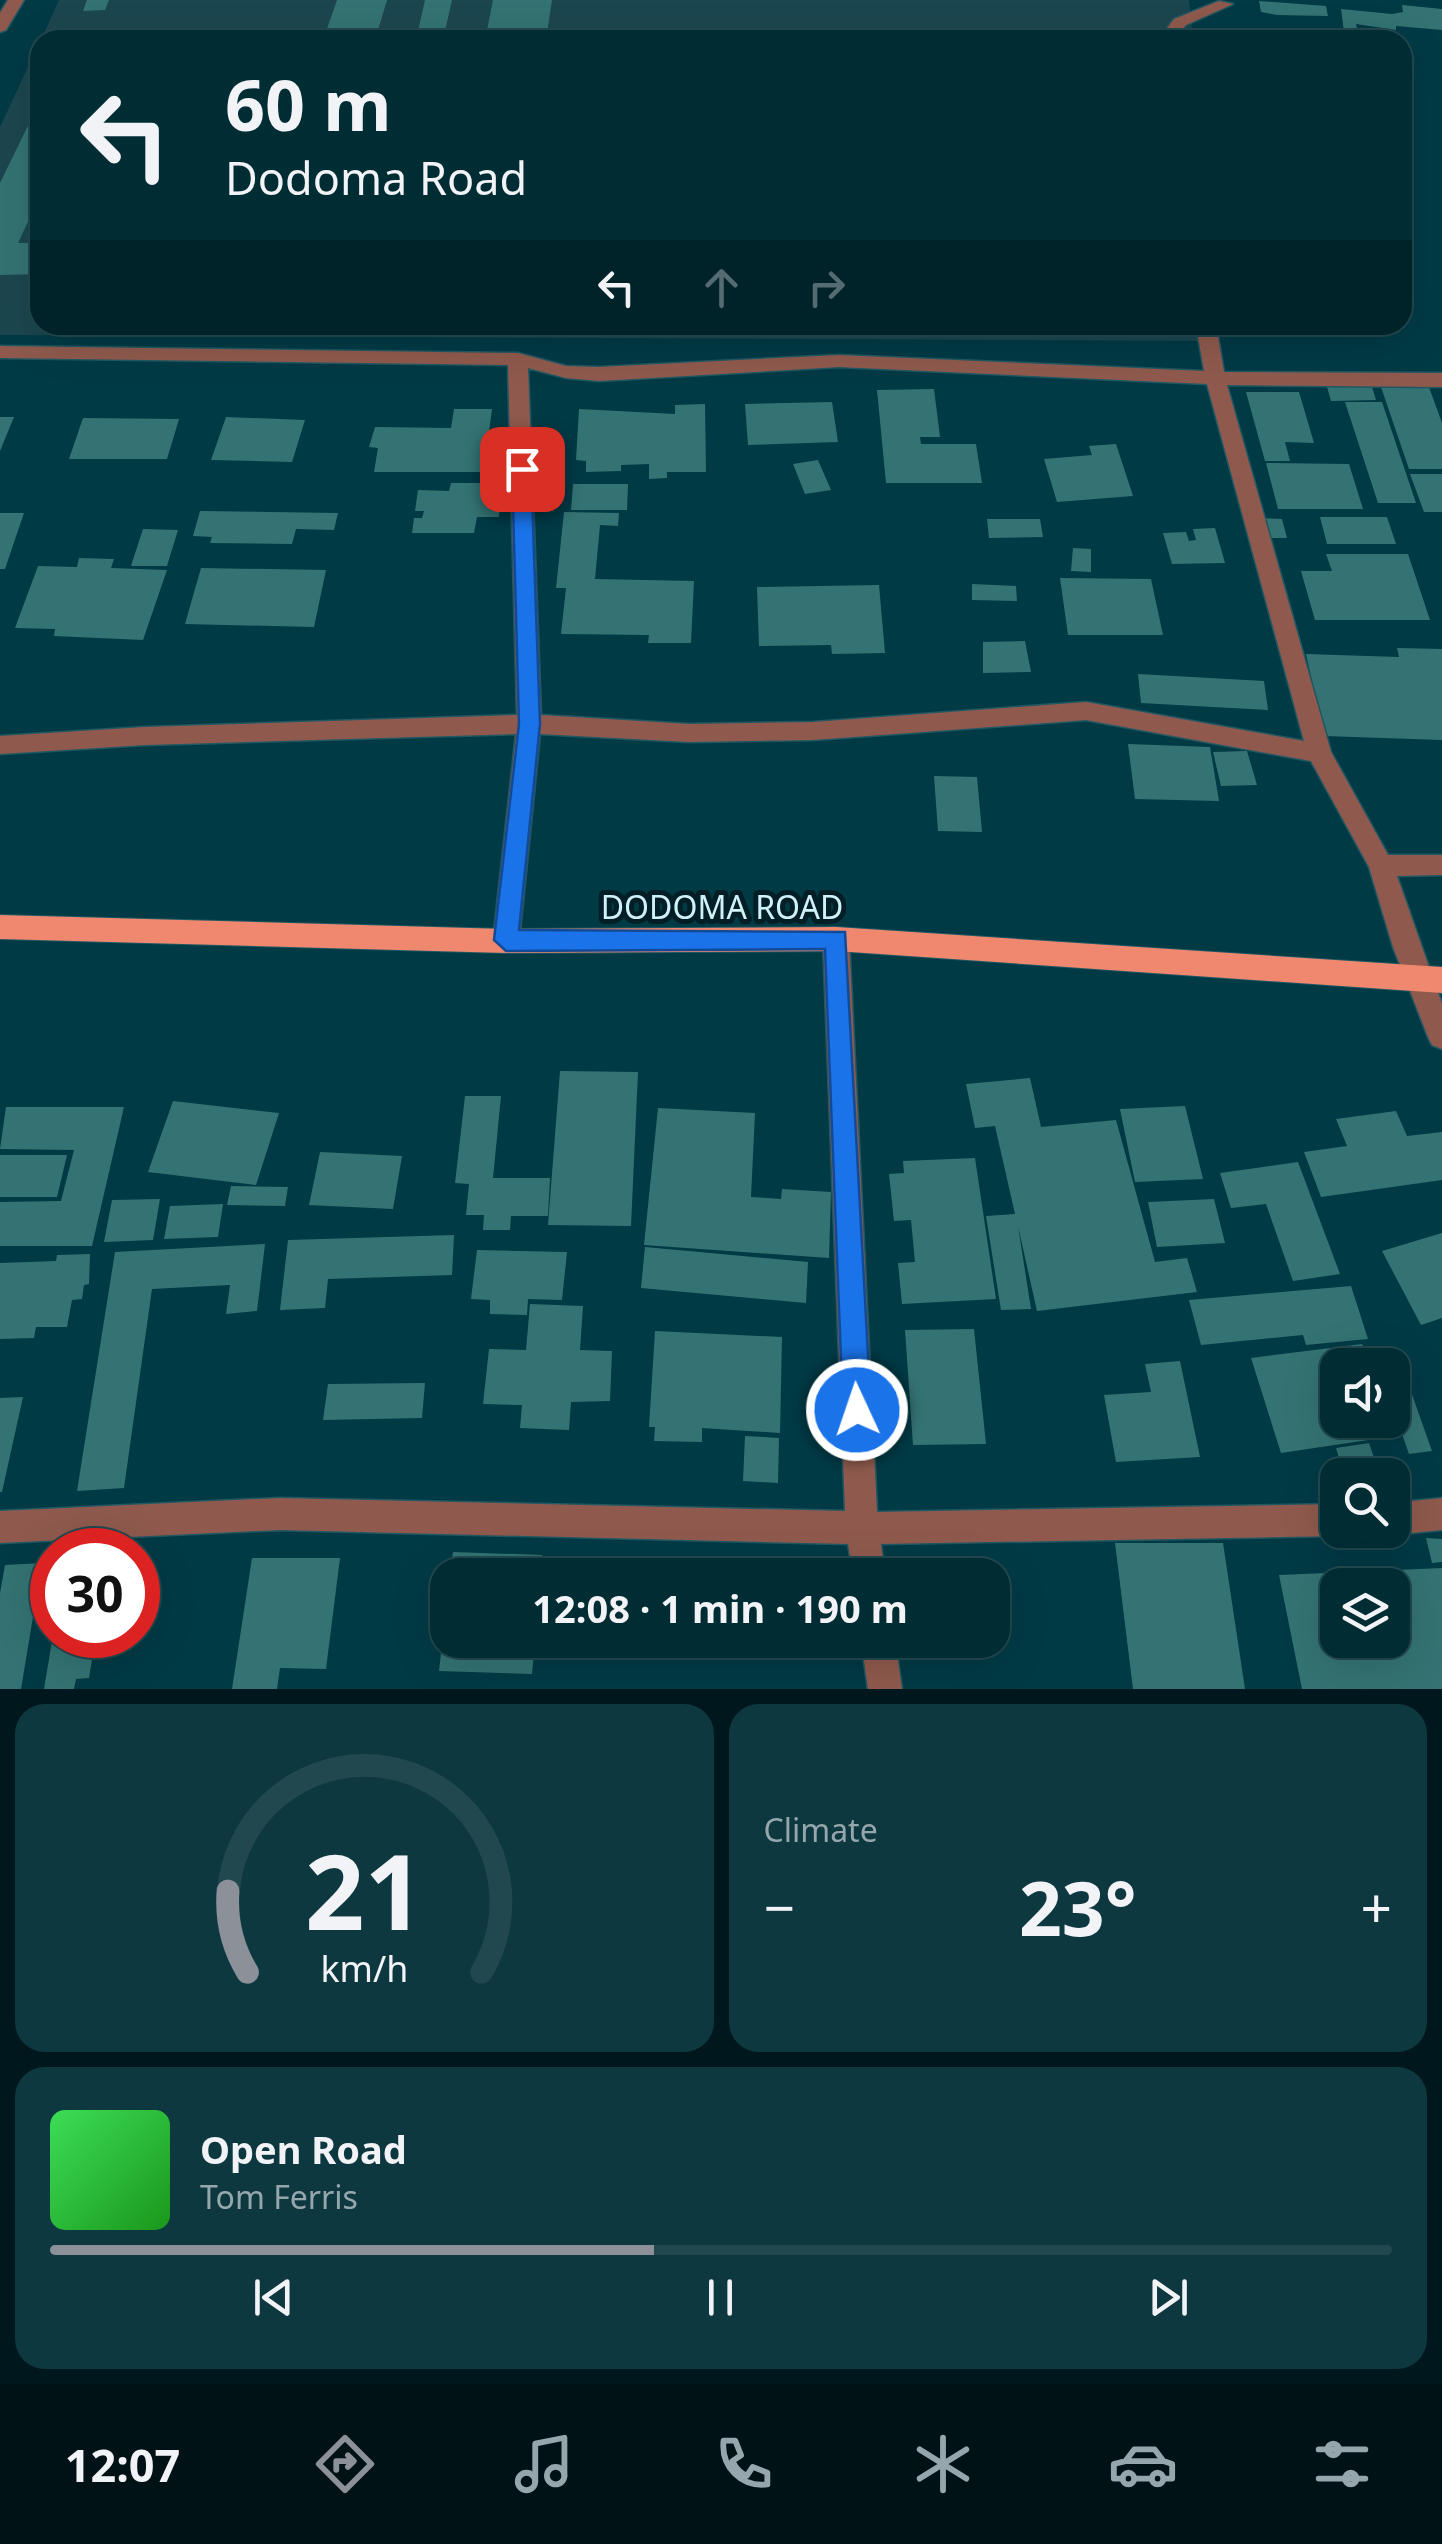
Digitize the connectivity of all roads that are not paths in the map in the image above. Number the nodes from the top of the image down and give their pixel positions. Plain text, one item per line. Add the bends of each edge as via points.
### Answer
1 (16, 0) edge
2 (1225, 4) dead end
3 (0, 27) edge
4 (1174, 30) edge
5 (1208, 335) edge
6 (0, 352) edge
7 (518, 359) junction
8 (1215, 378) junction
9 (1442, 380) edge
10 (530, 724) junction
11 (0, 746) edge
12 (1319, 753) junction
13 (1442, 865) edge
14 (1381, 866) junction
15 (0, 927) edge
16 (836, 939) junction
17 (506, 940) junction
18 (1431, 979) edge
19 (1442, 1037) edge
20 (1442, 1514) edge
21 (1410, 1517) edge
22 (1320, 1520) edge
23 (0, 1527) edge
24 (862, 1528) junction
25 (866, 1558) edge
26 (881, 1658) edge
27 (885, 1689) edge

1 - 3 street
2 - 4 street
5 - 8 street
6 - 7 street
7 - 8 street via 598,374 839,361
7 - 10 street
8 - 9 street
8 - 12 street
10 - 11 street
10 - 12 street via 689,733 814,731 1086,711
10 - 17 street
12 - 14 street
13 - 14 street
14 - 18 street
15 - 17 highway, DODOMA ROAD
16 - 17 highway, DODOMA ROAD
16 - 18 highway, DODOMA ROAD
16 - 24 street
18 - 19 street
20 - 21 street
22 - 24 street
23 - 24 street via 280,1514
24 - 25 street
26 - 27 street

